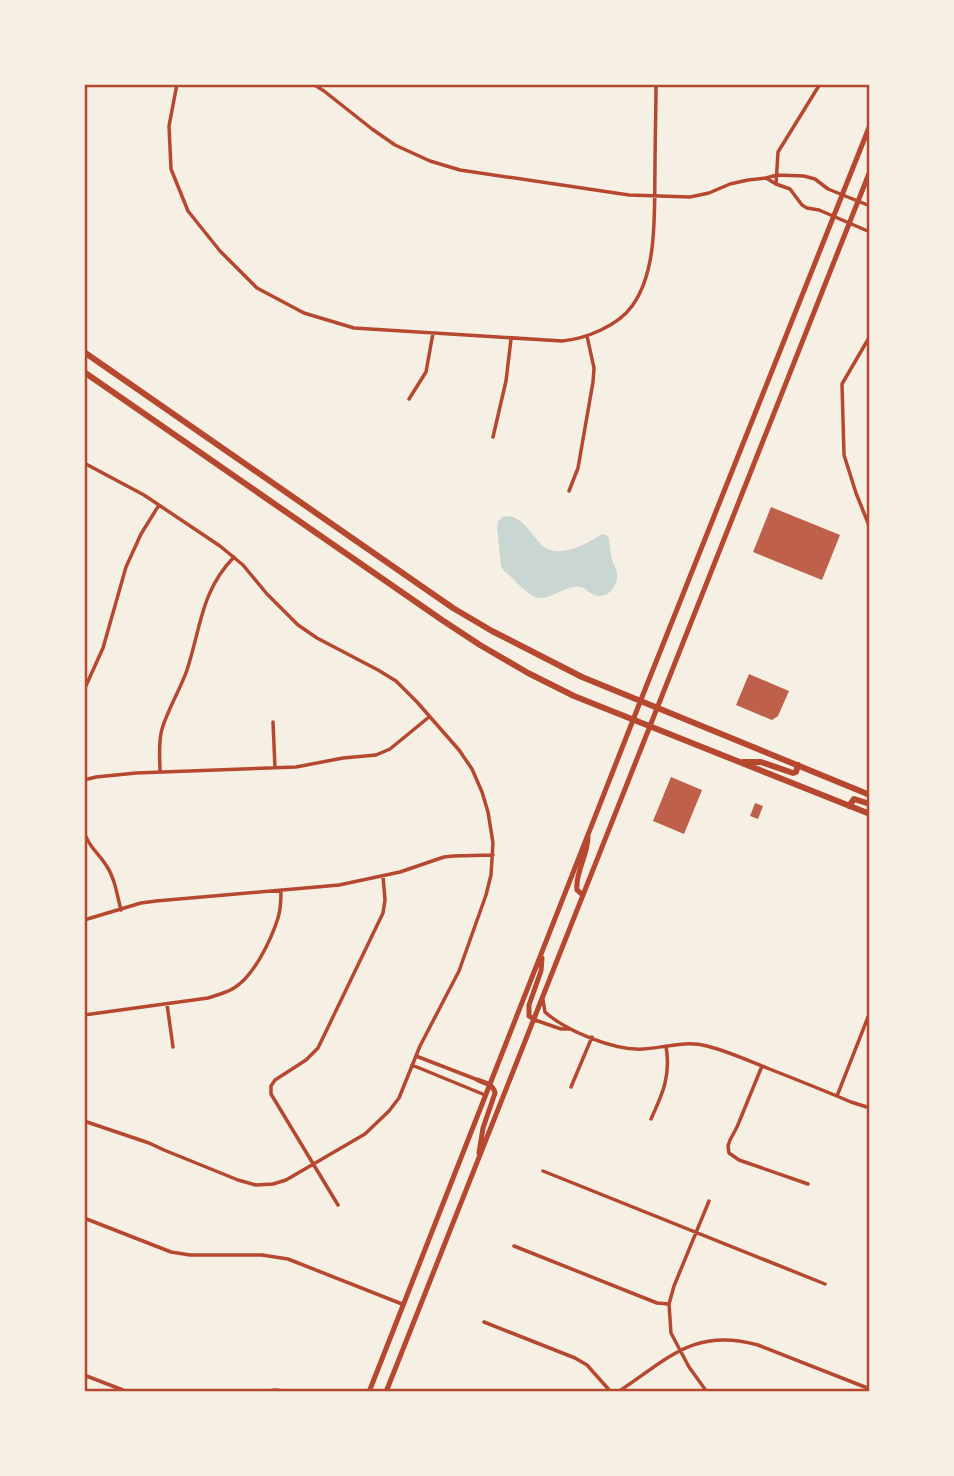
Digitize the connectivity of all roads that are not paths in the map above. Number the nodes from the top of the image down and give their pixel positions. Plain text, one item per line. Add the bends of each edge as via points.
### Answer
1 (177, 84) edge
2 (313, 84) edge
3 (656, 84) edge
4 (820, 84) edge
5 (870, 125) edge
6 (870, 170) edge
7 (777, 175) junction
8 (766, 178) junction
9 (776, 184) junction
10 (842, 194) junction
11 (655, 196) junction
12 (858, 201) junction
13 (870, 206) edge
14 (834, 216) junction
15 (849, 223) junction
16 (870, 232) edge
17 (433, 333) junction
18 (587, 336) junction
19 (870, 336) edge
20 (511, 339) junction
21 (84, 352) edge
22 (84, 372) edge
23 (410, 399) dead end
24 (493, 437) dead end
25 (84, 464) edge
26 (569, 492) dead end
27 (159, 505) junction
28 (870, 528) edge
29 (234, 557) junction
30 (84, 690) edge
31 (640, 702) junction
32 (657, 709) junction
33 (429, 717) junction
34 (633, 720) junction
35 (273, 722) dead end
36 (650, 727) junction
37 (737, 762) junction
38 (798, 765) junction
39 (275, 768) junction
40 (160, 772) junction
41 (84, 780) edge
42 (870, 794) edge
43 (870, 804) edge
44 (849, 806) junction
45 (870, 814) edge
46 (84, 832) edge
47 (588, 834) junction
48 (493, 855) junction
49 (383, 876) junction
50 (281, 890) junction
51 (583, 895) junction
52 (121, 910) junction
53 (84, 920) edge
54 (543, 948) junction
55 (543, 1000) junction
56 (167, 1003) junction
57 (870, 1012) edge
58 (84, 1015) edge
59 (535, 1020) junction
60 (568, 1028) junction
61 (592, 1037) junction
62 (666, 1046) junction
63 (173, 1047) dead end
64 (416, 1056) junction
65 (412, 1065) junction
66 (762, 1066) junction
67 (478, 1080) joint
68 (489, 1084) junction
69 (571, 1087) dead end
70 (485, 1095) junction
71 (837, 1096) junction
72 (870, 1108) edge
73 (651, 1119) dead end
74 (84, 1121) edge
75 (314, 1163) junction
76 (478, 1163) junction
77 (543, 1171) dead end
78 (808, 1184) dead end
79 (709, 1201) dead end
80 (338, 1205) dead end
81 (84, 1218) edge
82 (696, 1233) junction
83 (514, 1246) dead end
84 (825, 1284) dead end
85 (403, 1304) junction
86 (668, 1304) junction
87 (484, 1322) dead end
88 (680, 1350) junction
89 (84, 1375) edge
90 (870, 1389) edge
91 (128, 1392) edge
92 (263, 1392) edge
93 (294, 1392) edge
94 (369, 1392) edge
95 (386, 1392) edge
96 (611, 1392) edge
97 (618, 1392) edge
98 (707, 1392) edge

1 - 17 street via 169,126 171,169 188,211 257,288 304,313 354,328
2 - 11 street via 382,137 430,161 470,172
3 - 11 street
4 - 7 street via 778,152
5 - 10 main road
6 - 12 main road
7 - 8 street
7 - 9 street
7 - 10 street via 810,177
8 - 9 street
8 - 11 street via 739,181 699,196
9 - 14 street via 790,189 807,208
10 - 12 street
10 - 14 main road
11 - 18 street via 651,257 643,288 631,308
12 - 13 street
12 - 15 main road
14 - 15 street
14 - 31 main road
15 - 16 street
15 - 32 main road
17 - 20 street
17 - 23 street via 426,372
18 - 20 street via 562,341
18 - 26 street via 593,382 578,468
19 - 28 street via 842,384 844,455
20 - 24 street
21 - 31 main road via 453,608 538,656
22 - 34 main road via 480,645 551,684
25 - 27 street
27 - 29 street
27 - 30 street via 125,567 103,648
29 - 33 street via 298,625 396,681
29 - 40 street via 222,569 204,604 188,667 162,730
31 - 32 main road
31 - 34 main road
32 - 36 main road
32 - 38 main road
33 - 39 street via 376,755
33 - 48 street via 472,769 488,812
34 - 36 main road
34 - 47 main road
35 - 39 street
36 - 37 main road
36 - 51 main road
37 - 38 main road via 761,762 793,773
37 - 44 main road
38 - 42 main road
39 - 40 street
40 - 41 street
43 - 44 main road via 855,799
44 - 45 main road
46 - 52 street via 107,866
47 - 51 main road via 576,883
47 - 54 main road
48 - 49 street via 444,857
48 - 64 street via 486,895 460,971
49 - 50 street
49 - 75 street via 383,913 318,1048 271,1086 271,1094
50 - 52 street via 156,901
50 - 56 street via 278,916 250,974 222,994
51 - 55 main road
52 - 53 street
54 - 59 main road via 541,971 527,1010
54 - 68 main road
55 - 59 main road
55 - 60 street via 545,1012
56 - 58 street
56 - 63 street
57 - 71 street
59 - 60 street
59 - 76 main road
60 - 61 street
61 - 62 street via 631,1049
61 - 69 street
62 - 66 street via 704,1045
62 - 73 street via 668,1075
64 - 65 street
64 - 67 street
65 - 70 street
65 - 75 street via 399,1098 378,1122
66 - 71 street
66 - 78 street via 728,1150 739,1160
67 - 68 main road
68 - 70 main road
68 - 76 main road via 495,1093
70 - 85 main road
71 - 72 street
74 - 75 street via 256,1185 286,1180
75 - 80 street
76 - 95 main road
77 - 82 street
79 - 82 street
81 - 85 street via 171,1252 288,1259
82 - 84 street
82 - 86 street
83 - 86 street
85 - 94 main road
86 - 88 street via 671,1332
87 - 96 street via 587,1365
88 - 90 street via 719,1339 740,1340
88 - 97 street
88 - 98 street
89 - 91 street
92 - 93 street

